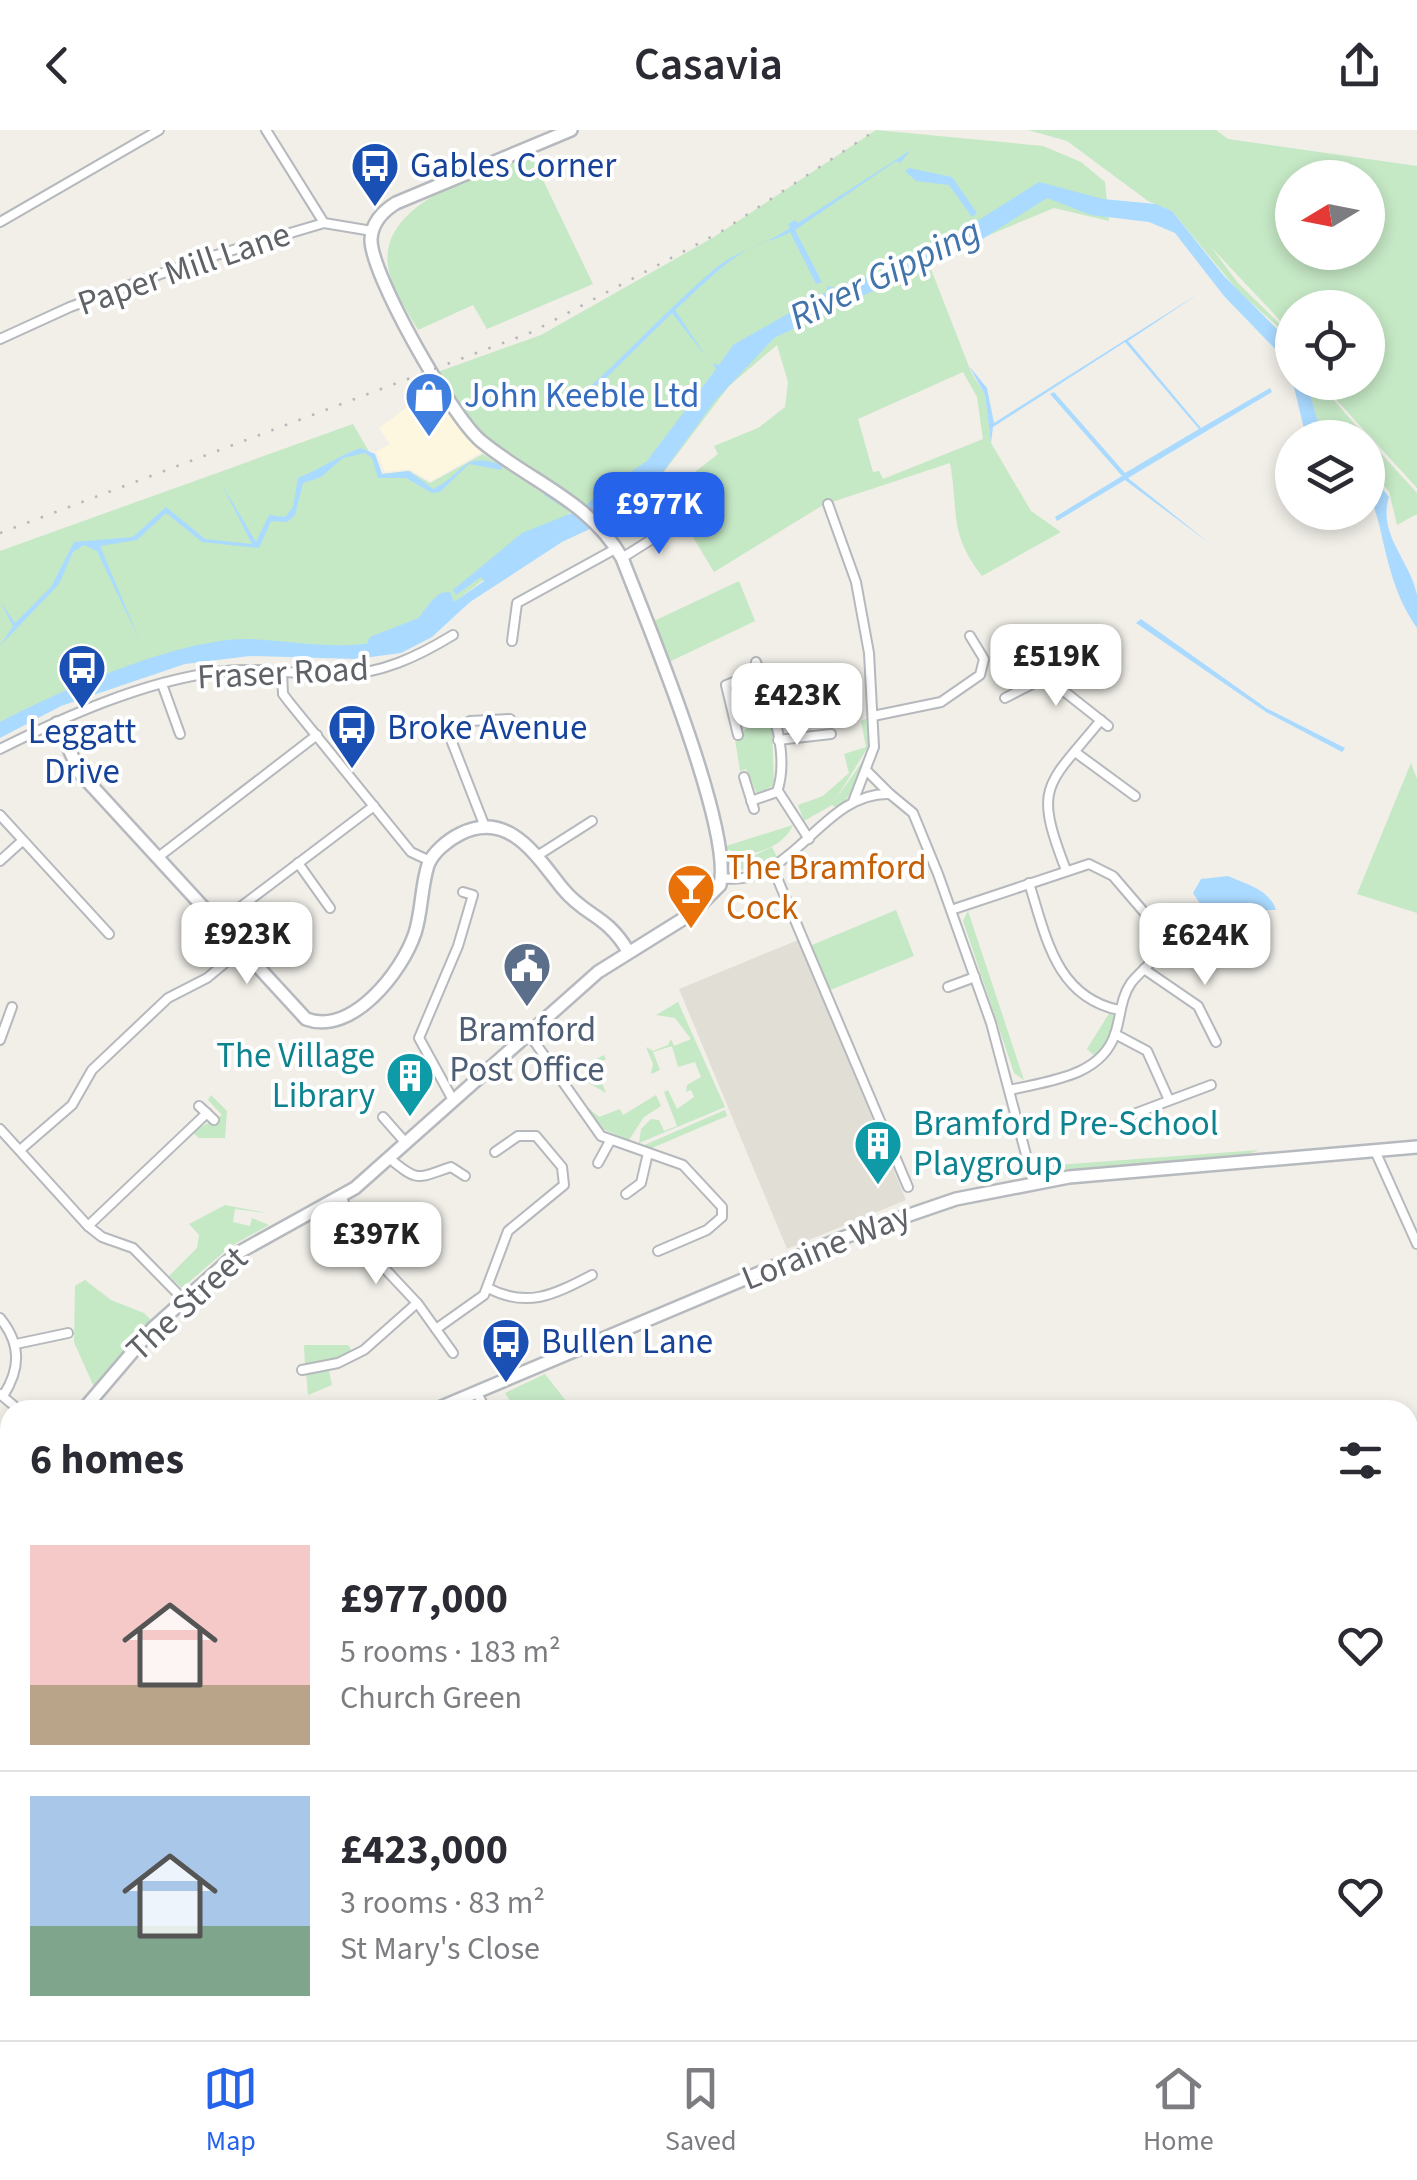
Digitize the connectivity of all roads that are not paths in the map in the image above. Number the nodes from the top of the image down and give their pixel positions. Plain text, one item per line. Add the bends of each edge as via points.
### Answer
1 (159, 130) edge
2 (266, 130) edge
3 (570, 130) edge
4 (0, 222) edge
5 (324, 223) junction
6 (372, 231) junction
7 (0, 339) edge
8 (828, 504) dead end
9 (676, 524) dead end
10 (619, 553) junction
11 (512, 630) junction
12 (500, 632) dead end
13 (452, 636) dead end
14 (970, 636) dead end
15 (512, 641) dead end
16 (756, 662) dead end
17 (282, 672) junction
18 (760, 672) junction
19 (162, 684) junction
20 (1005, 698) dead end
21 (873, 716) junction
22 (510, 719) dead end
23 (57, 724) junction
24 (448, 732) junction
25 (180, 734) dead end
26 (831, 734) dead end
27 (738, 735) dead end
28 (317, 736) junction
29 (434, 738) dead end
30 (778, 740) junction
31 (0, 750) edge
32 (1076, 752) junction
33 (868, 772) junction
34 (744, 777) dead end
35 (778, 791) junction
36 (890, 794) junction
37 (1136, 796) dead end
38 (853, 802) junction
39 (374, 806) junction
40 (0, 815) edge
41 (592, 821) dead end
42 (485, 827) junction
43 (809, 839) junction
44 (20, 842) junction
45 (160, 856) junction
46 (538, 856) junction
47 (0, 861) edge
48 (430, 861) junction
49 (298, 862) junction
50 (772, 866) junction
51 (1066, 870) junction
52 (722, 878) junction
53 (1029, 883) junction
54 (463, 892) dead end
55 (330, 908) dead end
56 (951, 910) junction
57 (218, 924) junction
58 (109, 934) dead end
59 (242, 949) junction
60 (628, 951) junction
61 (1144, 969) junction
62 (974, 976) junction
63 (948, 987) dead end
64 (12, 1008) dead end
65 (1119, 1010) junction
66 (529, 1034) junction
67 (1115, 1034) junction
68 (0, 1040) edge
69 (1216, 1042) dead end
70 (1211, 1085) dead end
71 (1010, 1090) junction
72 (453, 1100) junction
73 (1169, 1100) junction
74 (207, 1113) dead end
75 (1131, 1114) dead end
76 (383, 1117) dead end
77 (0, 1129) edge
78 (610, 1141) junction
79 (406, 1142) junction
80 (1417, 1147) edge
81 (20, 1150) junction
82 (495, 1152) dead end
83 (648, 1153) junction
84 (1376, 1154) junction
85 (390, 1158) junction
86 (598, 1163) dead end
87 (433, 1176) junction
88 (465, 1176) dead end
89 (904, 1176) junction
90 (892, 1180) dead end
91 (1034, 1181) junction
92 (442, 1186) dead end
93 (908, 1187) dead end
94 (626, 1194) dead end
95 (342, 1197) junction
96 (88, 1226) junction
97 (1417, 1244) edge
98 (657, 1252) dead end
99 (592, 1275) dead end
100 (488, 1288) junction
101 (184, 1300) junction
102 (417, 1303) junction
103 (0, 1318) edge
104 (436, 1329) junction
105 (68, 1333) dead end
106 (16, 1344) junction
107 (453, 1353) dead end
108 (302, 1370) dead end
109 (477, 1393) junction
110 (1, 1395) edge
111 (91, 1400) edge
112 (459, 1400) edge
113 (481, 1400) edge

1 - 4 street
2 - 5 street
3 - 6 main road via 396,203
5 - 6 street, Paper Mill Lane
5 - 7 street, Paper Mill Lane via 196,261
6 - 10 main road via 374,256 422,358 479,440 574,504
8 - 21 street via 860,600
9 - 10 street
10 - 11 street via 517,603
10 - 52 main road via 680,712
11 - 12 street
11 - 15 street
13 - 17 street, Fraser Road via 366,672
14 - 21 street via 984,659 980,675 941,702
16 - 18 street
17 - 19 street, Fraser Road via 227,670
17 - 28 street via 283,694
18 - 27 street via 726,685
18 - 30 street
19 - 23 street, Fraser Road
19 - 25 street
20 - 32 street via 1046,677 1104,723
21 - 33 street
22 - 24 street via 470,721
23 - 31 street, Fraser Road
23 - 45 main road via 80,773
24 - 29 street
24 - 42 street
26 - 30 street
28 - 39 street
28 - 45 street
30 - 35 street
32 - 37 street
32 - 51 street via 1045,805
33 - 36 street
33 - 38 street
34 - 35 street via 753,805
35 - 43 street
36 - 38 street
36 - 56 street via 915,817
38 - 43 street
39 - 48 street via 411,852
39 - 49 street
40 - 44 street
41 - 46 street
42 - 46 main road via 517,836
42 - 48 main road via 458,835
43 - 50 street
44 - 47 street
44 - 58 street
45 - 57 main road
46 - 60 main road via 571,898 612,925
48 - 59 main road via 408,950 348,1016 318,1024 306,1019
49 - 55 street
49 - 57 street
50 - 52 street via 749,879
50 - 89 street
51 - 53 street
51 - 61 street via 1103,868 1157,922 1161,950
52 - 60 main road, The Street via 716,893 691,914
53 - 56 street
53 - 65 street via 1063,978
54 - 72 street via 473,896 458,946 419,1038
56 - 62 street
57 - 59 main road
59 - 81 street via 170,997 92,1070 72,1105
60 - 66 main road, The Street
61 - 65 street
61 - 69 street via 1198,1006
62 - 63 street
62 - 71 street
64 - 68 street
65 - 67 street
66 - 72 main road, The Street
66 - 78 street via 590,1124
67 - 71 street via 1083,1070
67 - 73 street via 1147,1051
70 - 73 street
71 - 91 street
72 - 79 main road, The Street
73 - 75 street
74 - 96 street
76 - 79 street
77 - 81 street
78 - 83 street
78 - 86 street
79 - 85 main road, The Street
80 - 84 main road, Loraine Way
81 - 96 street
82 - 100 street via 518,1136 536,1136 564,1176 559,1192 508,1230
83 - 94 street via 641,1183
83 - 98 street via 682,1166 724,1212 711,1228
84 - 91 main road, Loraine Way
84 - 97 street
85 - 87 street via 411,1175
85 - 95 main road, The Street
87 - 88 street via 450,1166
87 - 92 street
89 - 90 street
89 - 93 street
91 - 109 main road, Loraine Way via 869,1227
95 - 101 main road, The Street via 241,1251
95 - 102 street via 360,1244
96 - 101 street via 128,1244
99 - 100 street via 531,1300
100 - 104 street
101 - 111 main road, The Street
102 - 104 street
102 - 108 street via 364,1350
103 - 106 street
104 - 107 street
105 - 106 street
106 - 110 street via 16,1368
109 - 112 main road, Loraine Way
109 - 113 street

